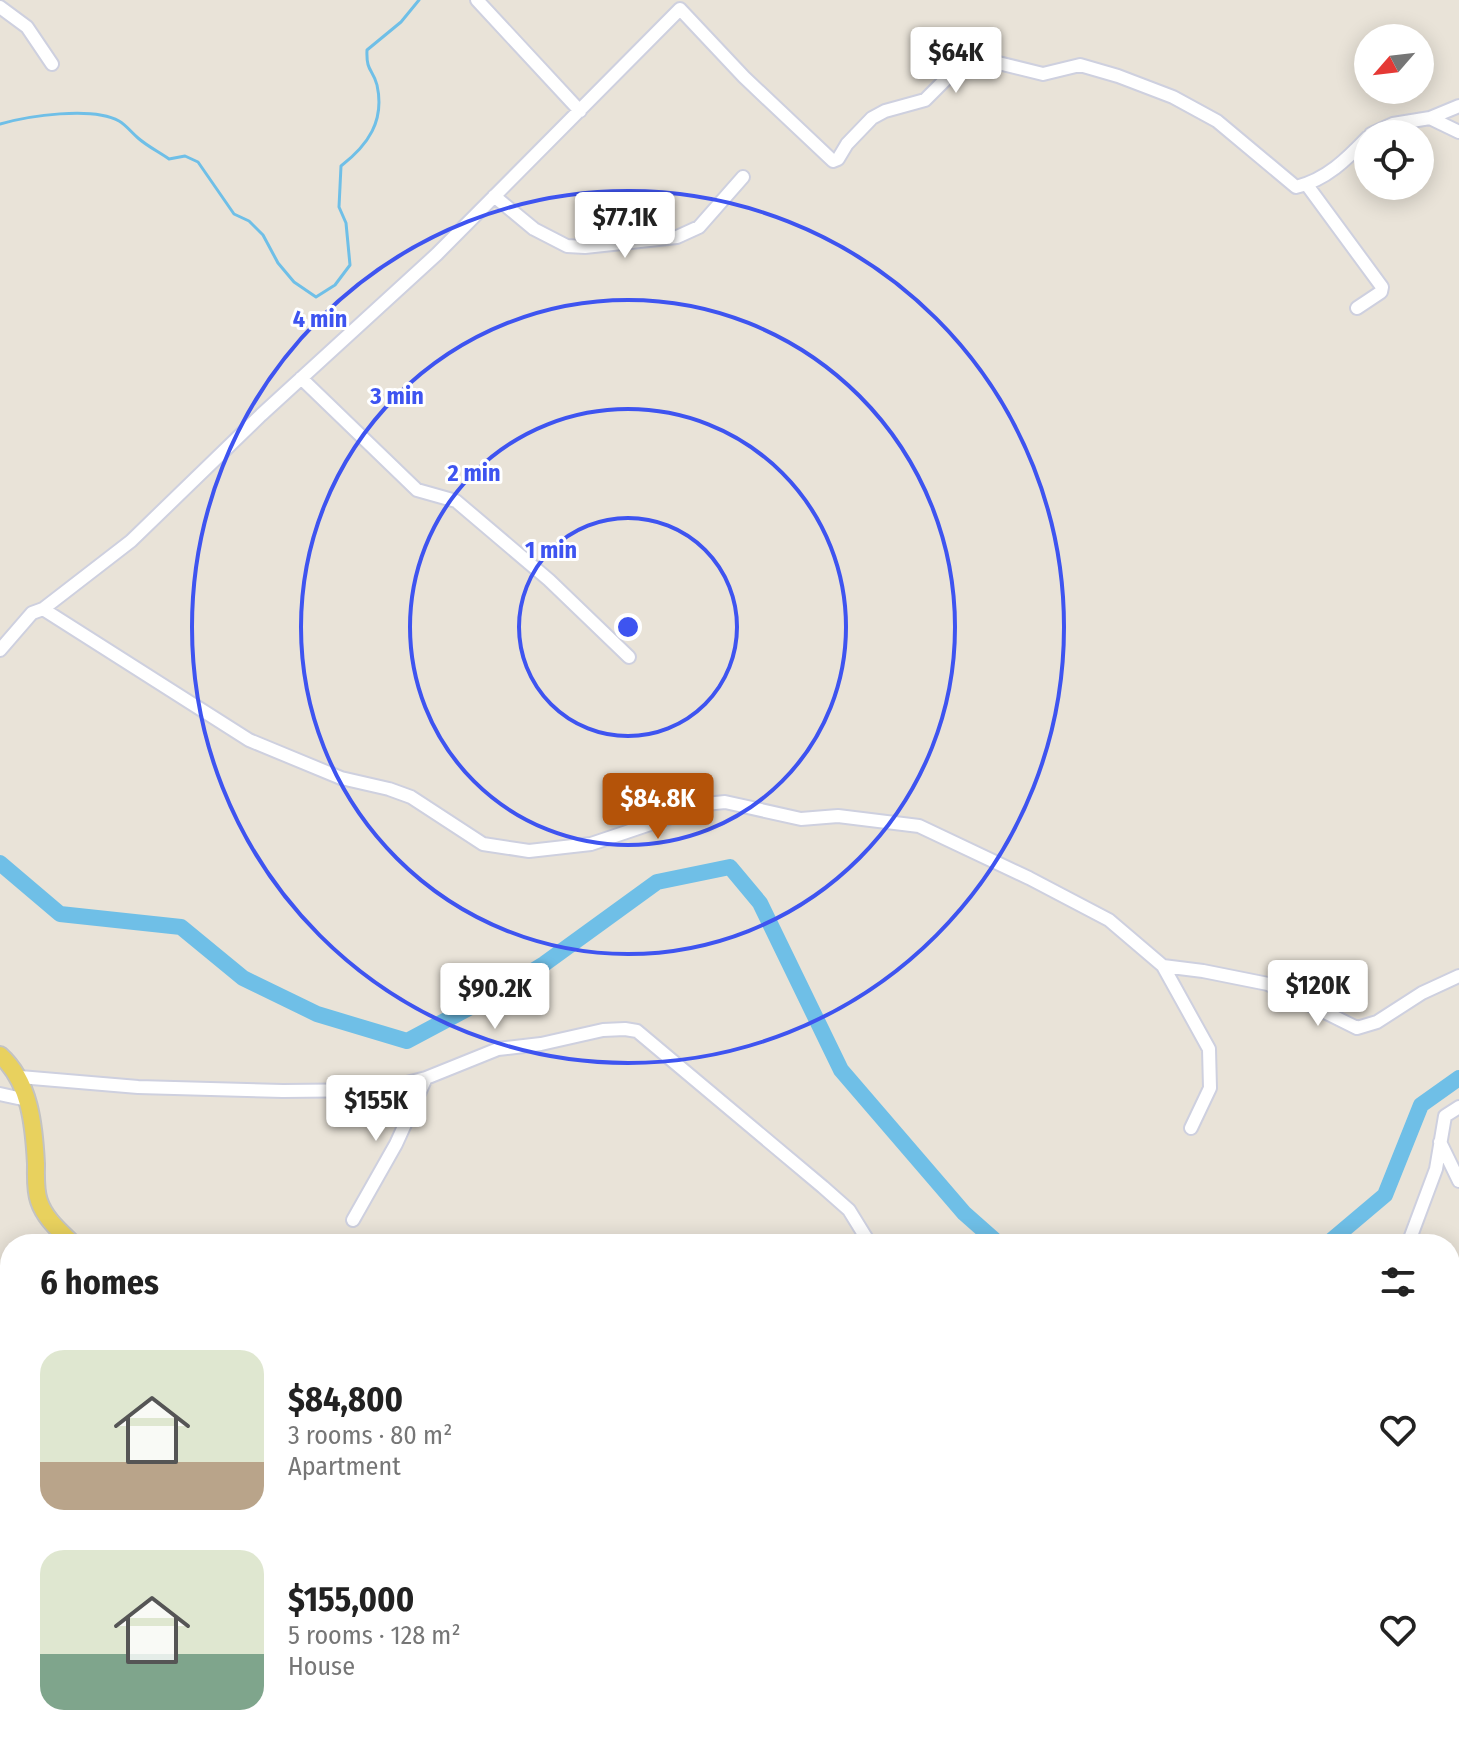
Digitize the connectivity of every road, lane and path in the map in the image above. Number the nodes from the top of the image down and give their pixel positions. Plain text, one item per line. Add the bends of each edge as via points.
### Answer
1 (477, 0) edge
2 (0, 7) edge
3 (52, 64) dead end
4 (1459, 106) edge
5 (580, 111) junction
6 (1430, 118) junction
7 (1418, 120) edge
8 (1459, 132) edge
9 (1354, 153) edge
10 (743, 177) dead end
11 (1307, 185) junction
12 (494, 196) junction
13 (1357, 308) dead end
14 (301, 378) junction
15 (43, 609) junction
16 (0, 650) edge
17 (629, 657) dead end
18 (1163, 966) junction
19 (1459, 976) edge
20 (0, 1055) edge
21 (20, 1077) junction
22 (426, 1078) junction
23 (0, 1094) edge
24 (27, 1100) junction
25 (1459, 1107) edge
26 (1191, 1128) dead end
27 (1440, 1142) junction
28 (1459, 1181) edge
29 (353, 1220) dead end
30 (63, 1234) edge
31 (864, 1234) edge
32 (1410, 1234) edge

1 - 5 street
2 - 3 street via 27,27
4 - 6 street
5 - 11 street via 680,9 833,161 872,118 925,100 961,64 978,58 1043,74 1080,65 1145,86 1217,121 1296,187
5 - 12 street
6 - 7 street
6 - 8 street
9 - 11 street
10 - 12 street via 699,227 677,237 585,247 567,246 534,229
11 - 13 street via 1382,287
12 - 14 street
14 - 15 street via 131,541
14 - 17 street via 417,490 456,501
15 - 16 street via 32,613
15 - 18 street via 249,740 341,778 411,797 483,844 529,851 591,844 696,805 725,802 801,819 838,816 919,826 1109,920
18 - 19 street via 1268,984 1357,1028
18 - 26 street via 1209,1049 1210,1088
20 - 21 main road
21 - 22 street via 283,1091 380,1090
21 - 24 main road
22 - 29 street
22 - 31 street via 498,1049 603,1030 637,1031 849,1210
23 - 24 street
24 - 30 main road via 38,1198 45,1215
25 - 27 street via 1445,1116
27 - 28 street
27 - 32 street via 1428,1193

